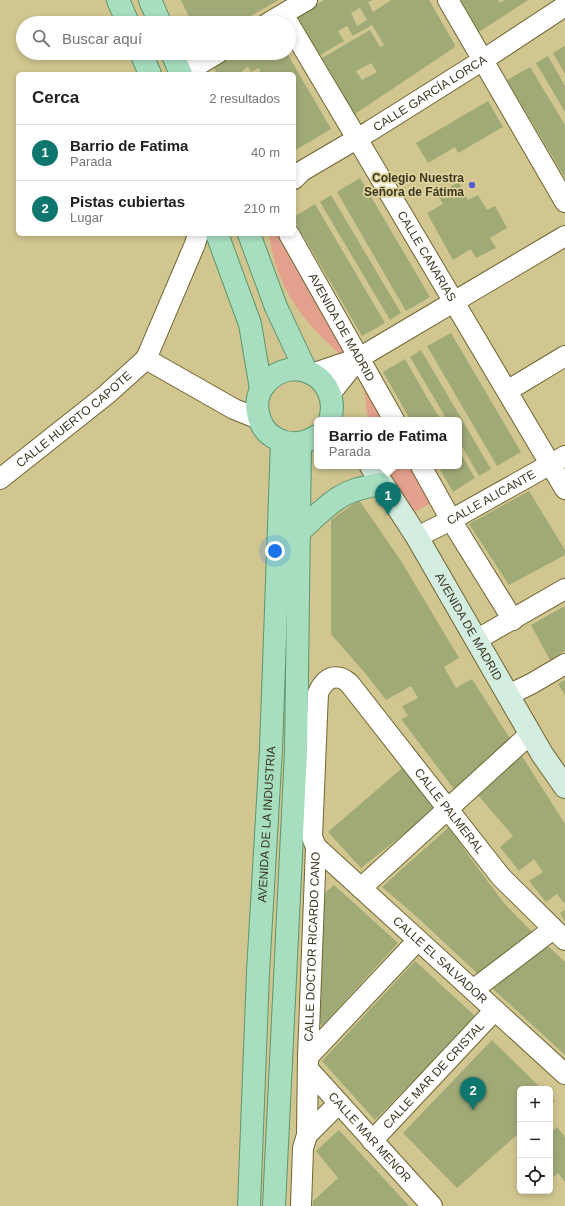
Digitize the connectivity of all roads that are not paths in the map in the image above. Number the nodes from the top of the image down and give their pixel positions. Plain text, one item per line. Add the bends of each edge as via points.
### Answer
1 (118, 0) edge
2 (150, 0) edge
3 (307, 0) edge
4 (448, 0) edge
5 (565, 6) edge
6 (125, 16) edge
7 (157, 16) edge
8 (288, 16) edge
9 (296, 43) edge
10 (144, 60) edge
11 (175, 60) edge
12 (206, 60) edge
13 (483, 60) junction
14 (149, 72) edge
15 (181, 72) edge
16 (185, 72) edge
17 (357, 138) junction
18 (297, 174) edge
19 (565, 202) edge
20 (197, 236) edge
21 (218, 236) edge
22 (251, 236) edge
23 (290, 236) edge
24 (565, 236) edge
25 (454, 302) junction
26 (565, 356) edge
27 (359, 358) junction
28 (146, 359) junction
29 (309, 372) junction
30 (261, 389) junction
31 (507, 391) junction
32 (333, 411) edge
33 (392, 417) edge
34 (259, 419) junction
35 (300, 441) edge
36 (558, 460) edge
37 (362, 469) edge
38 (422, 469) edge
39 (0, 479) edge
40 (380, 481) edge
41 (565, 489) edge
42 (451, 520) junction
43 (299, 532) junction
44 (417, 537) junction
45 (565, 589) edge
46 (513, 620) junction
47 (476, 640) junction
48 (565, 664) edge
49 (340, 678) joint
50 (508, 695) junction
51 (530, 734) junction
52 (565, 787) edge
53 (449, 809) junction
54 (316, 846) junction
55 (340, 868) junction
56 (315, 879) junction
57 (361, 888) junction
58 (559, 934) edge
59 (418, 940) junction
60 (473, 990) junction
61 (495, 1010) junction
62 (309, 1028) junction
63 (330, 1034) junction
64 (308, 1063) junction
65 (565, 1074) edge
66 (339, 1103) junction
67 (307, 1135) junction
68 (372, 1141) junction
69 (249, 1206) edge
70 (274, 1206) edge
71 (301, 1206) edge
72 (432, 1206) edge

1 - 6 main road
2 - 7 main road
3 - 8 street
4 - 13 street
5 - 13 street, CALLE GARCÍA LORCA
9 - 17 street, CALLE CANARIAS
10 - 14 main road
11 - 15 main road
12 - 16 street
13 - 17 street, CALLE GARCÍA LORCA
13 - 19 street
17 - 18 street, CALLE GARCÍA LORCA
17 - 25 street, CALLE CANARIAS
20 - 28 street, CALLE HUERTO CAPOTE
21 - 30 main road via 250,324
22 - 29 main road via 276,307
23 - 27 street, AVENIDA DE MADRID
24 - 25 street
25 - 27 street
25 - 31 street, CALLE CANARIAS
26 - 31 street
27 - 29 street
27 - 32 street
27 - 33 street, AVENIDA DE MADRID
28 - 34 street via 234,409
28 - 39 street, CALLE HUERTO CAPOTE via 106,395
29 - 30 main road via 286,370 271,377
29 - 32 main road via 326,386
30 - 34 main road via 257,404
31 - 36 street, CALLE CANARIAS
34 - 35 main road via 272,436
35 - 43 main road
35 - 69 main road, AVENIDA DE LA INDUSTRIA via 271,749 258,972
36 - 41 street, CALLE CANARIAS
36 - 42 street, CALLE ALICANTE
37 - 40 main road, AVENIDA DE MADRID
38 - 42 street
40 - 43 main road via 340,496
40 - 44 main road, AVENIDA DE MADRID
42 - 44 street, CALLE ALICANTE
42 - 46 street
43 - 70 main road via 296,751
44 - 47 main road, AVENIDA DE MADRID
45 - 46 street
46 - 47 street
47 - 50 main road, AVENIDA DE MADRID
48 - 50 street
49 - 53 street, CALLE PALMERAL via 349,683
49 - 54 street, CALLE DOCTOR RICARDO CANO via 330,679 323,684 318,693 312,837
50 - 51 main road, AVENIDA DE MADRID
51 - 52 main road, AVENIDA DE MADRID
51 - 53 street
53 - 57 street
53 - 58 street, CALLE PALMERAL via 501,877
54 - 55 street, CALLE EL SALVADOR
54 - 56 street, CALLE DOCTOR RICARDO CANO
55 - 56 street via 321,872
55 - 57 street, CALLE EL SALVADOR
56 - 62 street, CALLE DOCTOR RICARDO CANO
57 - 59 street, CALLE EL SALVADOR
58 - 60 street
59 - 60 street, CALLE EL SALVADOR
59 - 63 street
60 - 61 street, CALLE EL SALVADOR
61 - 65 street, CALLE EL SALVADOR
61 - 68 street, CALLE MAR DE CRISTAL
62 - 63 street via 315,1035 322,1037
62 - 64 street, CALLE DOCTOR RICARDO CANO
63 - 64 street
64 - 66 street, CALLE MAR MENOR
64 - 67 street, CALLE DOCTOR RICARDO CANO
66 - 67 street
66 - 68 street, CALLE MAR MENOR
67 - 71 street, CALLE DOCTOR RICARDO CANO via 303,1148
68 - 72 street, CALLE MAR MENOR

